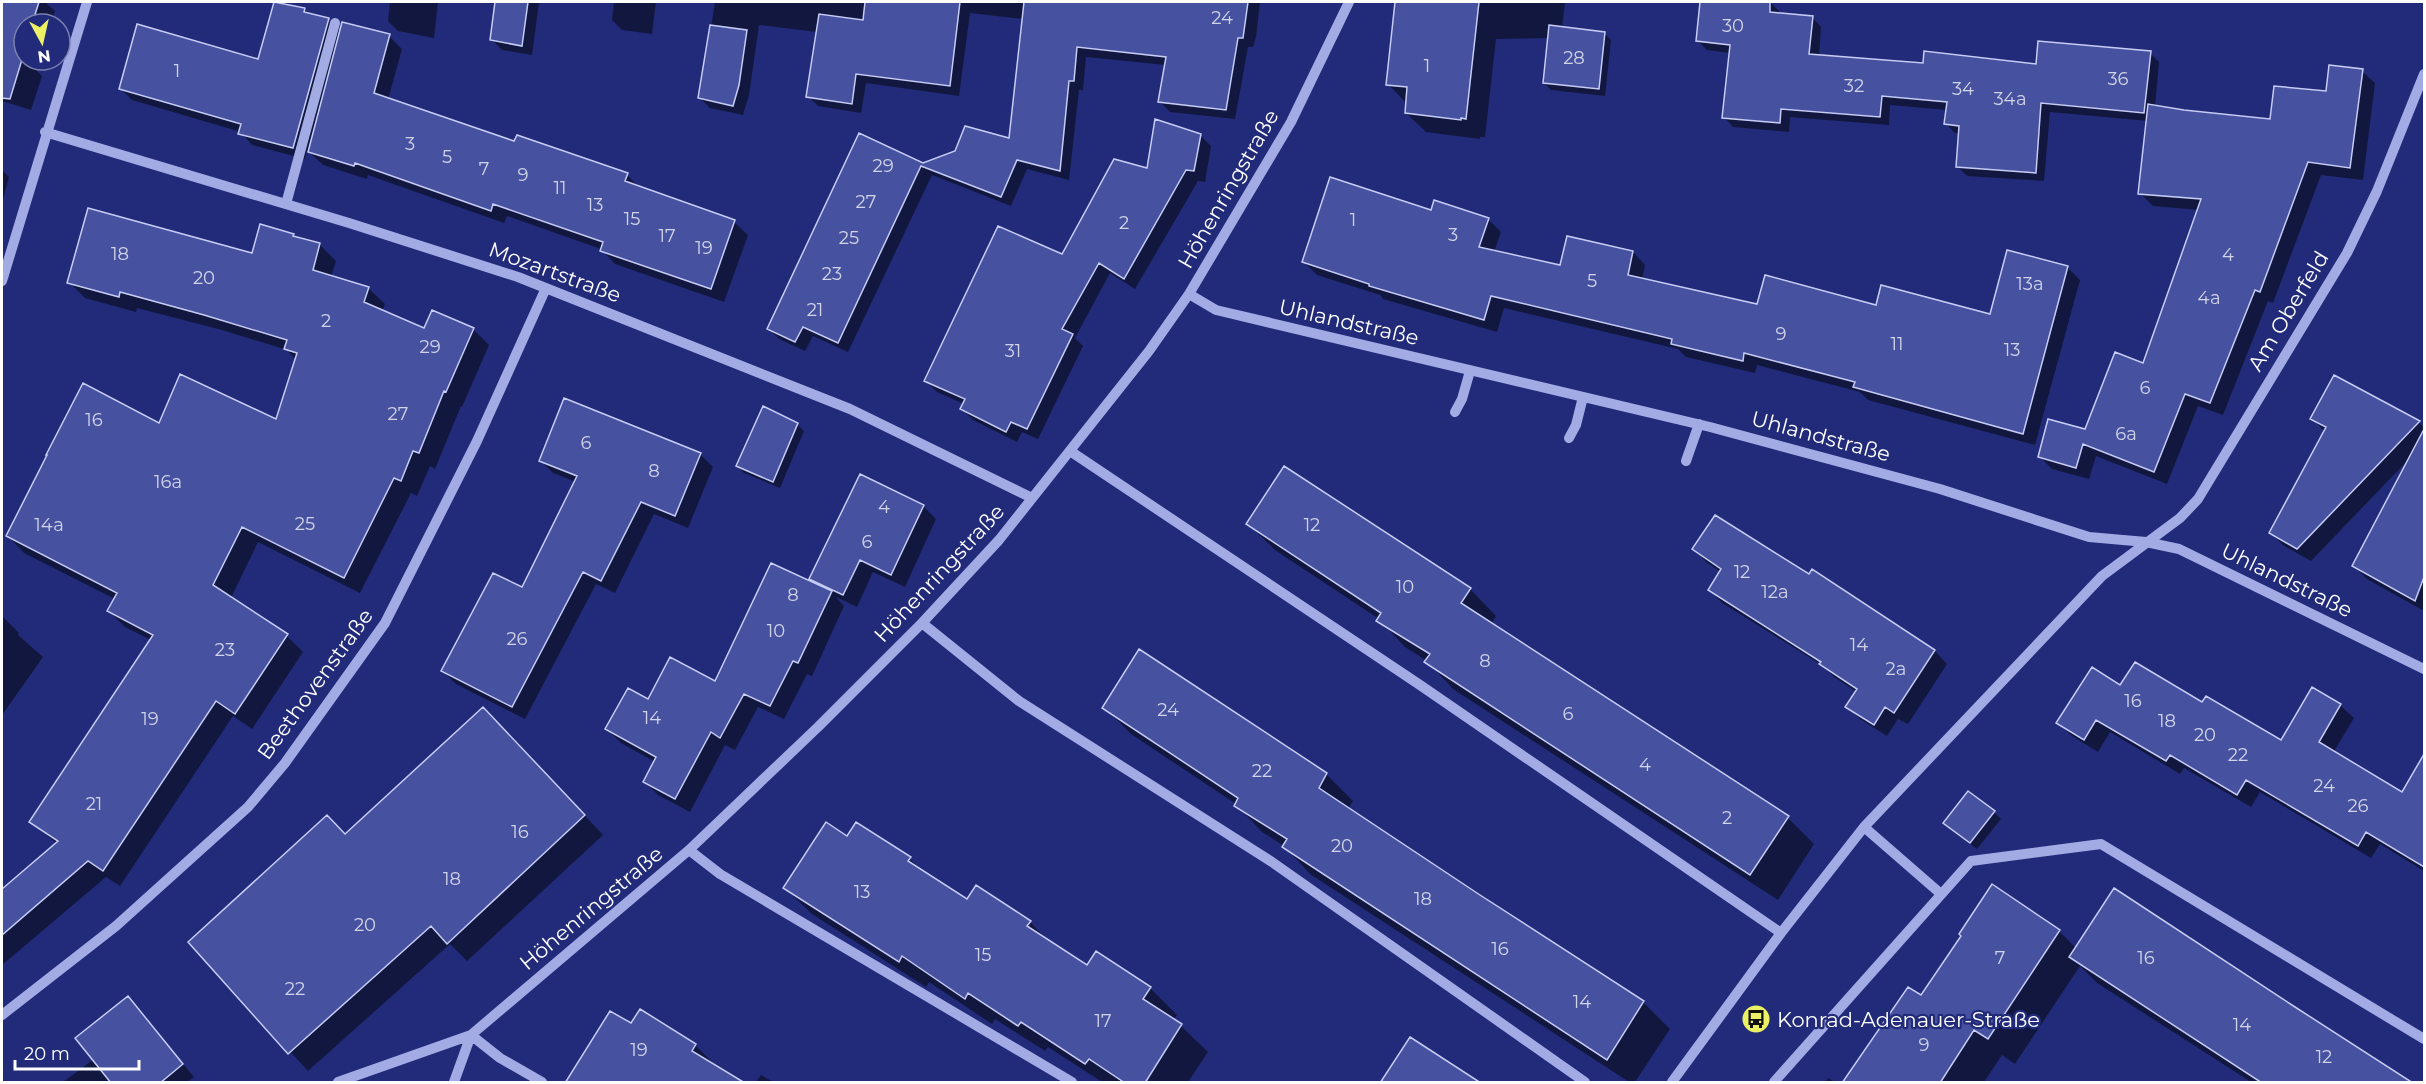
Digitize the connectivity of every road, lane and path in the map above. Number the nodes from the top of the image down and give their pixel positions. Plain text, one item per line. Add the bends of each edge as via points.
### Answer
1 (87, 2) edge
2 (1350, 2) edge
3 (335, 23) dead end
4 (2424, 74) edge
5 (45, 132) junction
6 (286, 204) junction
7 (2, 281) edge
8 (546, 288) junction
9 (1190, 294) junction
10 (1470, 370) junction
11 (1583, 396) junction
12 (1455, 412) dead end
13 (1699, 424) junction
14 (1569, 438) dead end
15 (1070, 451) junction
16 (1686, 461) dead end
17 (1032, 498) junction
18 (2146, 542) junction
19 (922, 623) junction
20 (2424, 669) edge
21 (1864, 827) junction
22 (689, 850) junction
23 (1941, 894) junction
24 (1782, 933) junction
25 (2, 1014) edge
26 (471, 1035) junction
27 (2424, 1039) edge
28 (338, 1083) edge
29 (454, 1083) edge
30 (542, 1083) edge
31 (1072, 1083) edge
32 (1585, 1083) edge
33 (1672, 1083) edge
34 (1774, 1083) edge

1 - 5 street
2 - 9 street, Höhenringstraße via 1291,122
3 - 6 street
4 - 18 street, Am Oberfeld via 2378,191 2318,302 2198,499 2180,518
5 - 6 street, Mozartstraße
5 - 7 street
6 - 8 street, Mozartstraße
8 - 17 street, Mozartstraße via 850,409
8 - 25 street, Beethovenstraße via 477,441 385,623 285,763 248,807 116,926
9 - 10 street, Uhlandstraße via 1216,310
9 - 15 street, Höhenringstraße
10 - 11 street, Uhlandstraße
10 - 12 street
11 - 13 street, Uhlandstraße
11 - 14 street
13 - 16 street
13 - 18 street, Uhlandstraße via 1940,489 2089,537
15 - 17 street, Höhenringstraße
15 - 24 street
17 - 19 street, Höhenringstraße
18 - 20 street, Uhlandstraße via 2189,554
18 - 21 street via 2102,576
19 - 22 street, Höhenringstraße
19 - 32 street via 1019,701 1272,862
21 - 23 street
21 - 24 street
22 - 26 street, Höhenringstraße
22 - 31 street via 720,874
23 - 27 street via 1971,861 2101,844
23 - 34 street
24 - 33 street
26 - 28 street
26 - 29 street
26 - 30 street

